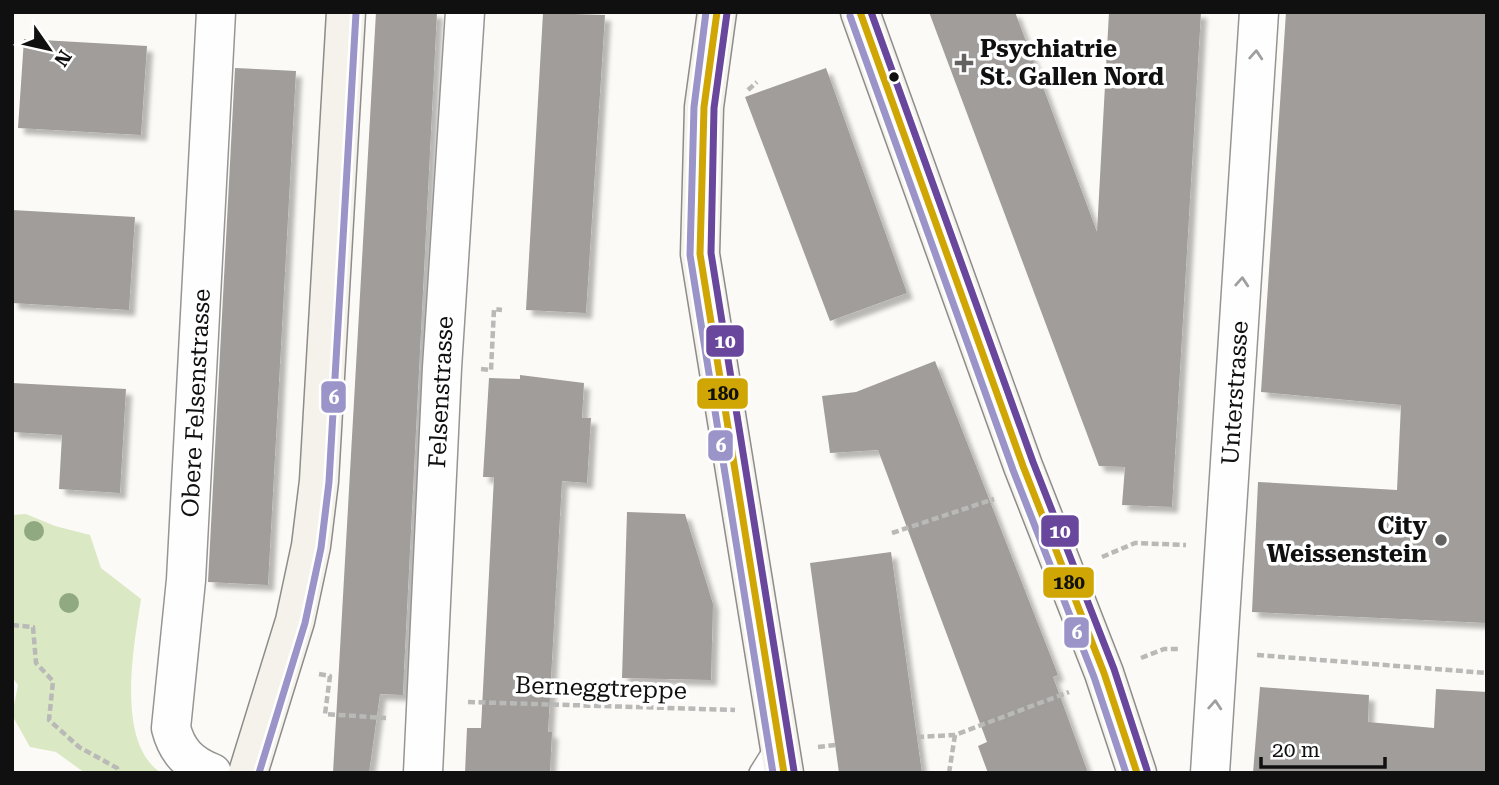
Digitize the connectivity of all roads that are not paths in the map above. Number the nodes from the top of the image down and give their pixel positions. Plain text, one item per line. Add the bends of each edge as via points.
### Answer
1 (216, 12) edge
2 (346, 12) edge
3 (465, 12) edge
4 (717, 12) edge
5 (860, 12) edge
6 (1259, 12) edge
7 (775, 762) edge
8 (212, 773) edge
9 (248, 773) edge
10 (423, 773) edge
11 (1137, 773) edge
12 (1210, 773) edge

1 - 8 street, Obere Felsenstrasse via 186,580 171,728 183,755
2 - 9 street via 319,481 311,546 295,621
3 - 10 street, Felsenstrasse
4 - 7 street via 704,107 700,254
5 - 11 street
12 -> 6 street, Unterstrasse

